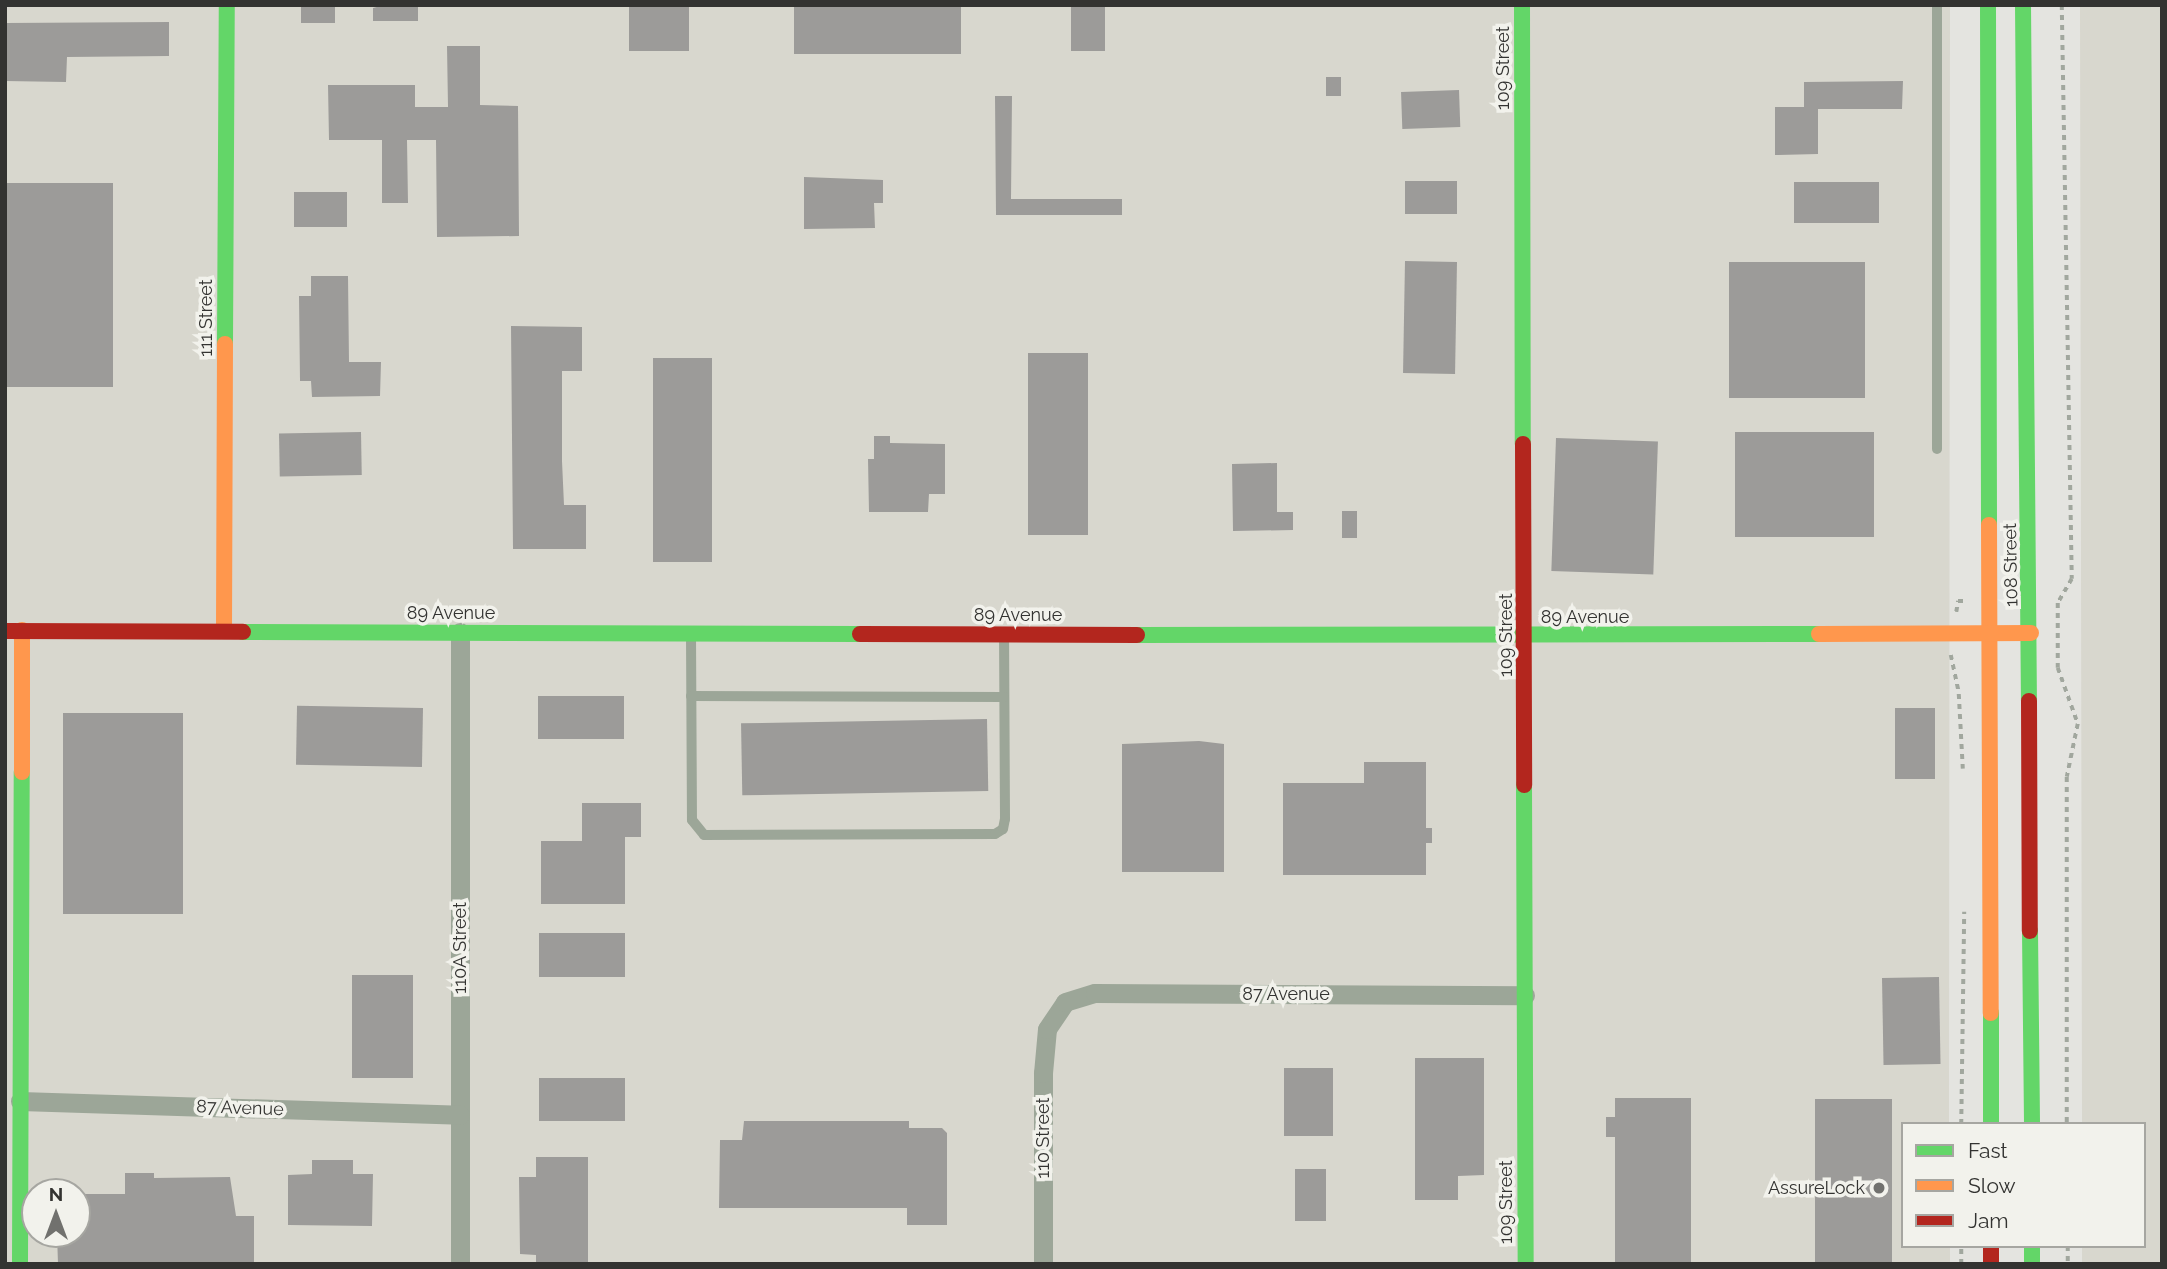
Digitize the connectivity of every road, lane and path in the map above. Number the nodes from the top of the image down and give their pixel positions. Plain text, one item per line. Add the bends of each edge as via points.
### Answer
1 (227, 5) edge
2 (1521, 5) edge
3 (1937, 5) edge
4 (1988, 5) edge
5 (2023, 5) edge
6 (2062, 5) edge
7 (1937, 449) dead end
8 (14, 631) edge
9 (224, 631) junction
10 (460, 632) junction
11 (691, 633) junction
12 (2031, 633) junction
13 (1004, 634) junction
14 (1990, 635) junction
15 (1525, 636) junction
16 (691, 696) junction
17 (1004, 696) junction
18 (1525, 995) junction
19 (1054, 1014) joint
20 (20, 1101) junction
21 (460, 1115) junction
22 (1990, 1122) edge
23 (2032, 1122) edge
24 (2067, 1122) edge
25 (20, 1264) edge
26 (460, 1264) edge
27 (1042, 1264) edge
28 (1526, 1264) edge

1 - 9 street, 111 Street
2 - 15 street, 109 Street
3 - 7 lane
4 - 14 street, 108 Street
5 - 12 street, 108 Street
6 - 24 path via 2072,579 2058,603 2058,668 2078,724 2067,778
8 - 9 street, 89 Avenue
8 - 20 street
9 - 10 street, 89 Avenue
10 - 11 street, 89 Avenue
10 - 21 street, 110A Street
11 - 13 street, 89 Avenue
11 - 16 lane
12 - 14 street, 89 Avenue
12 - 23 street, 108 Street
13 - 15 street, 89 Avenue
13 - 17 lane
14 - 15 street, 89 Avenue
14 - 22 street, 108 Street
15 - 18 street, 109 Street
16 - 17 lane
16 - 17 lane via 692,820 704,835 995,834 1003,829 1005,819
18 - 19 street, 87 Avenue via 1095,993 1065,1002
18 - 28 street, 109 Street
19 - 27 street, 110 Street via 1047,1029 1043,1073
20 - 21 street, 87 Avenue
20 - 25 street
21 - 26 street, 110A Street

